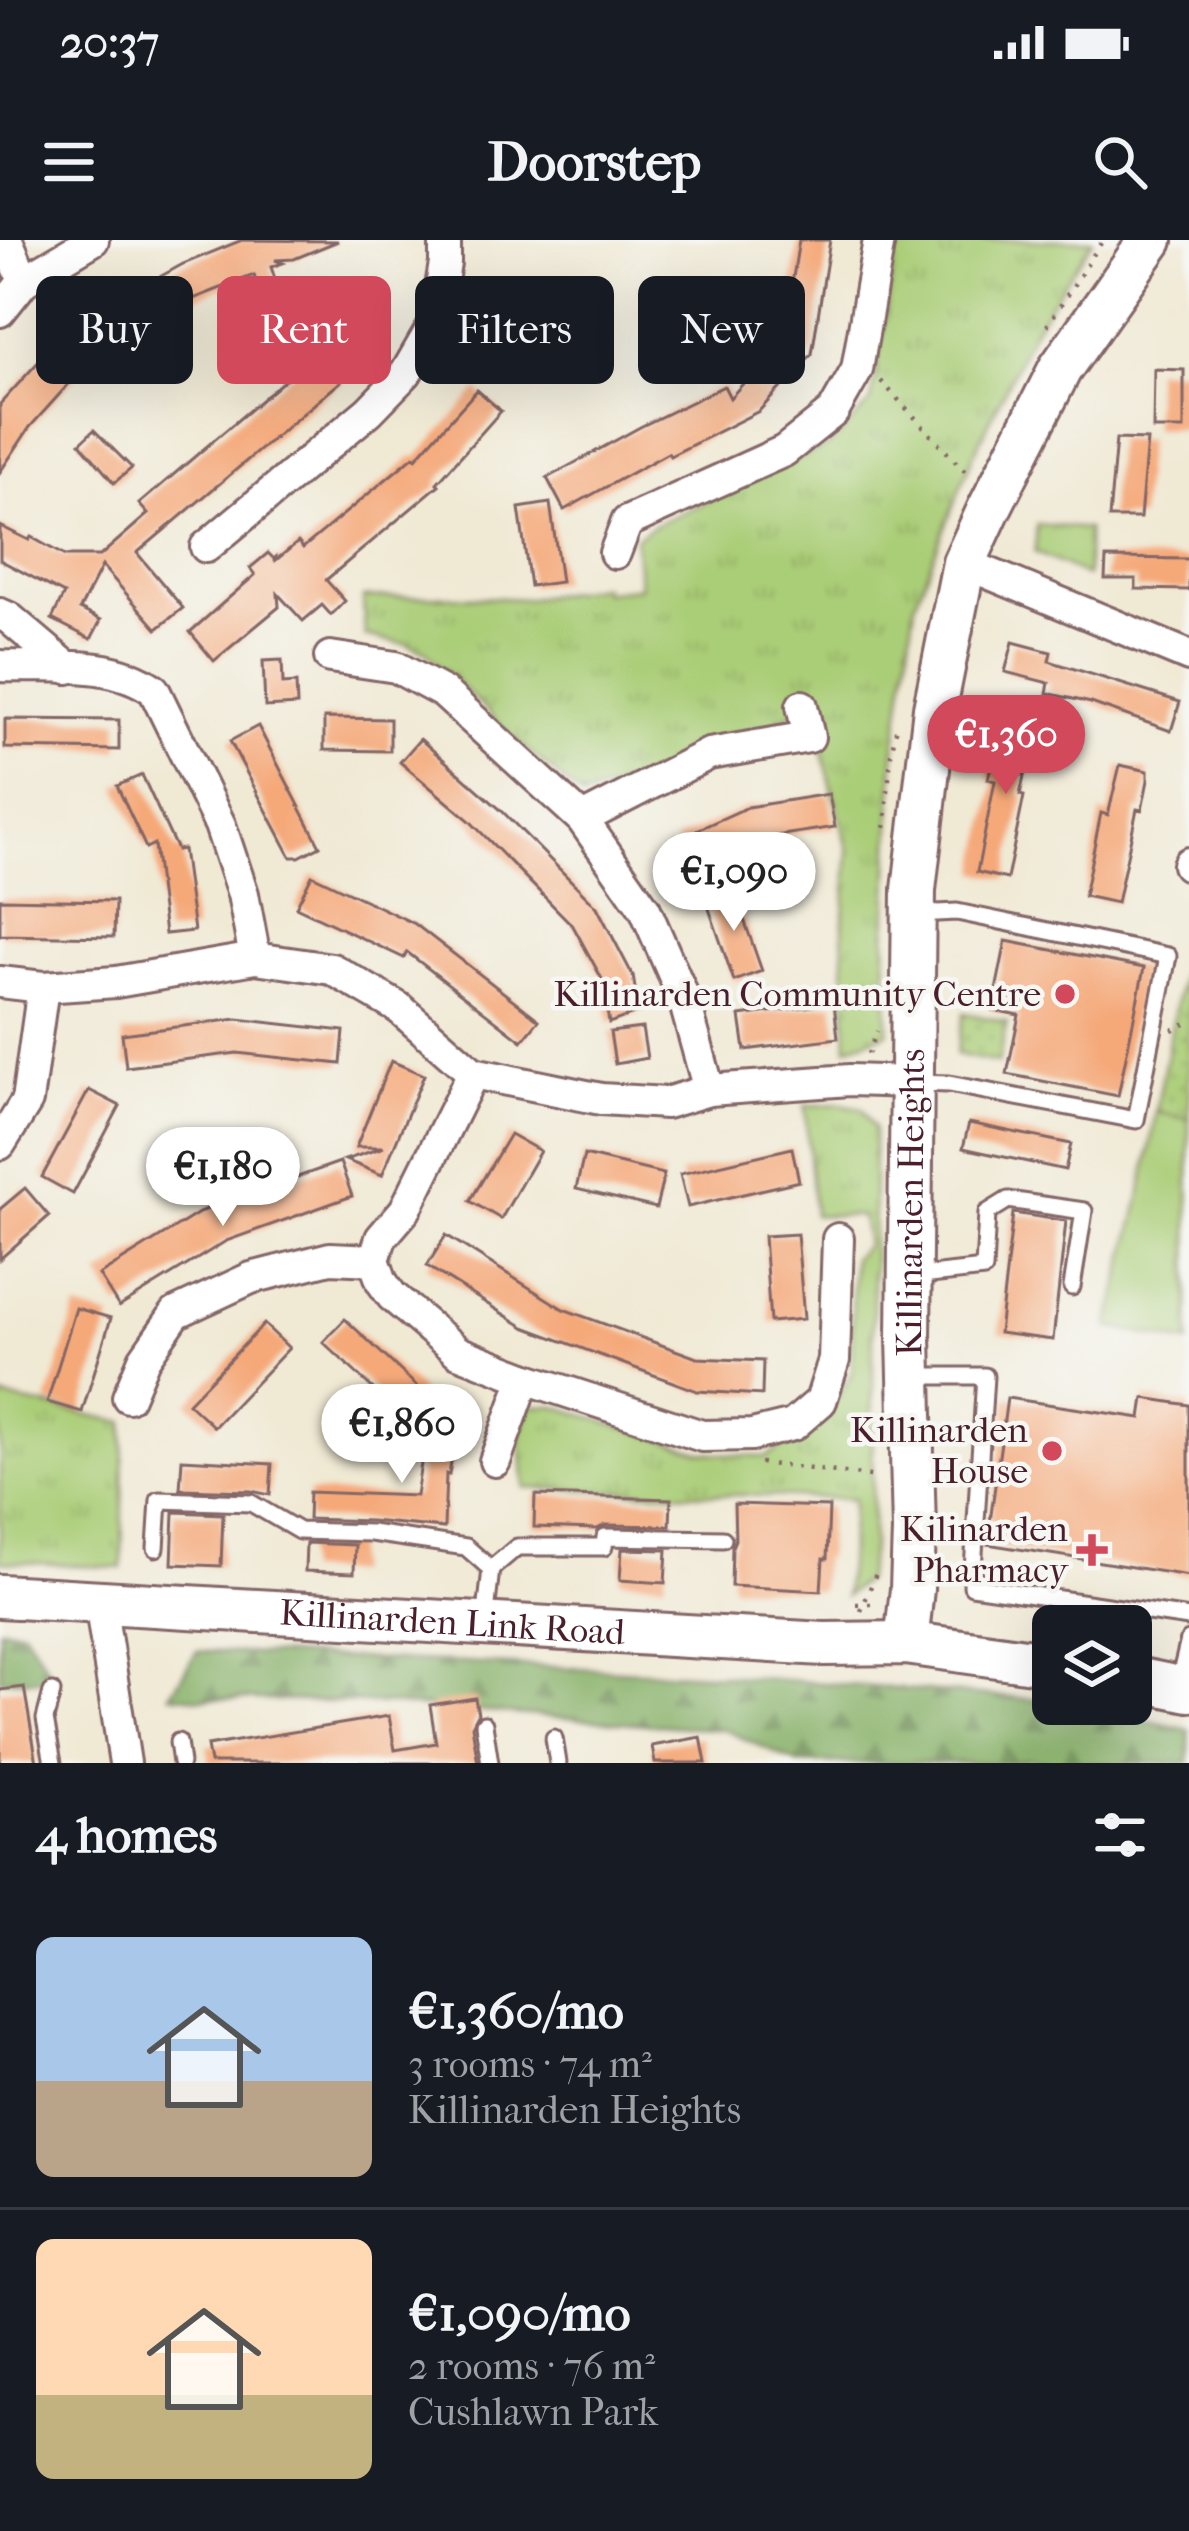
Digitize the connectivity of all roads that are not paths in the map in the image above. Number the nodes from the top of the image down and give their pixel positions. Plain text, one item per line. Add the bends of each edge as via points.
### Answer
1 (7, 240) edge
2 (93, 240) edge
3 (445, 240) edge
4 (879, 240) edge
5 (1151, 240) edge
6 (24, 281) junction
7 (0, 311) edge
8 (206, 547) dead end
9 (615, 553) dead end
10 (964, 563) junction
11 (0, 614) edge
12 (1189, 656) edge
13 (330, 657) dead end
14 (0, 667) edge
15 (68, 668) junction
16 (802, 706) dead end
17 (582, 819) junction
18 (914, 914) junction
19 (255, 958) junction
20 (0, 982) edge
21 (43, 987) junction
22 (473, 1073) junction
23 (910, 1082) junction
24 (709, 1090) junction
25 (0, 1144) edge
26 (838, 1239) dead end
27 (374, 1260) junction
28 (909, 1277) junction
29 (1072, 1287) dead end
30 (910, 1376) junction
31 (525, 1378) junction
32 (128, 1396) dead end
33 (495, 1461) dead end
34 (722, 1539) dead end
35 (156, 1548) dead end
36 (491, 1570) junction
37 (0, 1596) edge
38 (100, 1603) junction
39 (1189, 1618) edge
40 (485, 1625) junction
41 (1189, 1640) edge
42 (906, 1643) junction
43 (1032, 1661) edge
44 (1152, 1682) edge
45 (1183, 1689) edge
46 (52, 1692) dead end
47 (484, 1724) dead end
48 (554, 1738) dead end
49 (178, 1742) dead end
50 (52, 1763) edge
51 (125, 1763) edge
52 (182, 1763) edge
53 (490, 1763) edge
54 (558, 1763) edge

1 - 6 street
2 - 6 street
3 - 8 street via 435,323 406,373
4 - 9 street via 857,370 832,412 784,451 627,522
5 - 10 street, Killinarden Heights via 1060,369
6 - 7 street
10 - 12 street
10 - 18 street, Killinarden Heights via 935,708
11 - 15 street
13 - 17 street via 396,667 444,693
14 - 15 street
15 - 19 street via 107,669 154,690 220,825
16 - 17 street via 809,737 709,754
17 - 24 street via 645,909 683,996
18 - 23 street, Killinarden Heights
18 - 23 lane via 957,912 1168,956 1136,1120
19 - 21 street
19 - 22 street via 332,969 399,1009
20 - 21 street
21 - 25 street via 27,1101
22 - 24 street via 601,1099 667,1103
22 - 27 street
23 - 24 street
23 - 28 street, Killinarden Heights
26 - 31 street via 834,1360 821,1401 793,1425 702,1436
27 - 31 street via 392,1296 458,1352
27 - 32 street via 330,1258 251,1278 176,1313
28 - 29 lane via 984,1269 986,1213 1008,1200 1084,1211
28 - 30 street, Killinarden Heights
30 - 39 lane via 985,1376 972,1586
30 - 42 street, Killinarden Heights via 914,1531
31 - 33 street
34 - 36 lane via 517,1546
35 - 36 lane via 159,1500 250,1503 299,1531 466,1547
36 - 40 lane
37 - 38 street, Killinarden Link Road
38 - 40 street, Killinarden Link Road
38 - 51 street
40 - 42 street, Killinarden Link Road
41 - 45 lane
42 - 43 street, Killinarden Link Road
44 - 45 street
46 - 50 lane via 45,1719
47 - 53 lane
48 - 54 lane
49 - 52 lane

